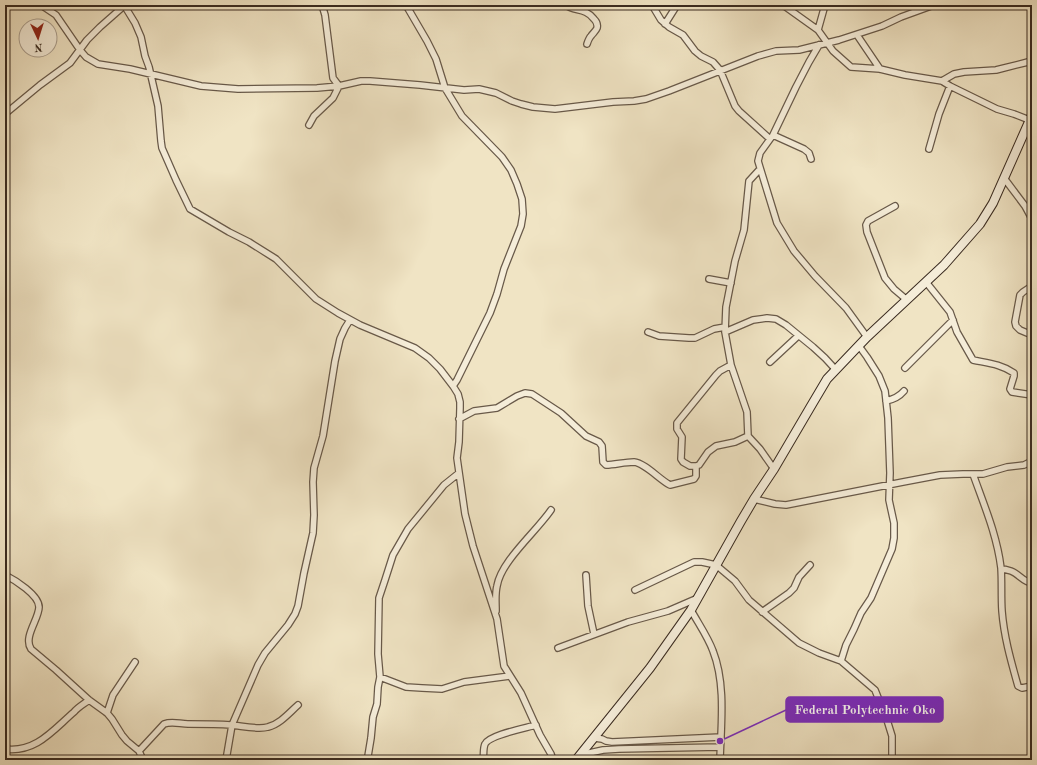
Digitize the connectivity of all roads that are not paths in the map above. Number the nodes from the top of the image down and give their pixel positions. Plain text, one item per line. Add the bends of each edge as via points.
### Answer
1 (41, 5) edge
2 (125, 5) edge
3 (322, 5) edge
4 (406, 5) edge
5 (426, 5) edge
6 (433, 5) edge
7 (566, 5) edge
8 (652, 5) edge
9 (677, 5) edge
10 (783, 5) edge
11 (825, 5) edge
12 (934, 5) edge
13 (665, 24) junction
14 (818, 30) junction
15 (857, 34) junction
16 (827, 42) junction
17 (587, 44) dead end
18 (819, 45) junction
19 (80, 50) junction
20 (146, 60) junction
21 (1028, 62) dead end
22 (880, 69) junction
23 (720, 70) junction
24 (142, 72) junction
25 (151, 74) junction
26 (942, 80) junction
27 (339, 86) junction
28 (950, 86) junction
29 (445, 88) junction
30 (5, 114) edge
31 (1031, 119) edge
32 (309, 125) dead end
33 (1029, 131) edge
34 (772, 137) junction
35 (929, 149) dead end
36 (812, 159) dead end
37 (760, 169) junction
38 (1004, 178) junction
39 (895, 206) dead end
40 (1032, 219) edge
41 (709, 279) dead end
42 (926, 282) junction
43 (732, 283) junction
44 (1032, 286) edge
45 (907, 300) junction
46 (350, 320) junction
47 (953, 320) junction
48 (725, 329) junction
49 (648, 332) dead end
50 (1032, 335) edge
51 (798, 336) junction
52 (867, 338) junction
53 (859, 346) junction
54 (770, 362) dead end
55 (731, 366) junction
56 (906, 368) dead end
57 (836, 370) junction
58 (453, 386) junction
59 (904, 390) dead end
60 (1032, 396) edge
61 (886, 401) junction
62 (460, 419) junction
63 (748, 436) junction
64 (1032, 461) edge
65 (696, 466) junction
66 (774, 469) junction
67 (459, 473) junction
68 (973, 474) junction
69 (889, 485) junction
70 (754, 499) junction
71 (551, 510) dead end
72 (716, 565) junction
73 (810, 566) dead end
74 (1001, 569) junction
75 (5, 575) edge
76 (586, 575) dead end
77 (1032, 583) edge
78 (635, 590) dead end
79 (698, 598) junction
80 (691, 610) junction
81 (762, 612) junction
82 (497, 619) junction
83 (594, 634) junction
84 (558, 648) dead end
85 (841, 661) junction
86 (135, 662) dead end
87 (380, 676) junction
88 (510, 676) junction
89 (1032, 686) edge
90 (89, 700) junction
91 (298, 705) dead end
92 (107, 713) junction
93 (232, 725) junction
94 (536, 725) junction
95 (720, 737) junction
96 (594, 738) junction
97 (669, 740) junction
98 (643, 742) junction
99 (720, 747) junction
100 (644, 748) junction
101 (669, 748) junction
102 (5, 749) edge
103 (139, 751) junction
104 (578, 758) edge
105 (143, 760) edge
106 (226, 760) edge
107 (366, 760) edge
108 (483, 760) edge
109 (553, 760) edge
110 (720, 760) edge
111 (892, 760) edge

1 - 19 street via 56,15
2 - 19 street via 100,27
2 - 20 street via 141,37
3 - 27 street via 333,78
4 - 29 street via 436,59
5 - 6 street
7 - 17 street via 588,13 596,21 597,28
8 - 13 street
9 - 13 street
10 - 14 street
11 - 14 street
12 - 15 street
13 - 23 street via 683,35 695,51 713,62
14 - 16 street
15 - 16 street
15 - 22 street
16 - 18 street
16 - 22 street via 851,67
18 - 23 street via 798,50 776,51
18 - 34 street
19 - 24 street via 86,57 102,66
19 - 30 street via 70,63
20 - 24 street
20 - 25 street
21 - 26 street via 996,70 954,74
22 - 26 street
23 - 29 street via 646,99 555,109 521,104 479,89
23 - 34 street via 735,106
24 - 25 street
25 - 27 street via 201,86 238,89
25 - 46 street via 158,106 162,148 190,209 276,259 316,299
26 - 28 street
27 - 29 street via 364,81
27 - 32 street via 333,98 314,116
28 - 31 street via 997,109
28 - 35 street
29 - 58 street via 462,116 502,157 511,170 522,199 523,214 490,313
31 - 33 main road
33 - 38 main road
34 - 36 street via 804,150
34 - 37 street via 760,152
37 - 43 street via 749,181 744,230
37 - 52 street via 777,223 794,251 846,308
38 - 40 street
38 - 42 main road via 994,203 980,224
39 - 45 street via 868,221 866,225 885,278
41 - 43 street
42 - 45 main road
42 - 47 street via 950,312
43 - 48 street via 726,307
44 - 50 street via 1020,295 1015,322 1020,330
45 - 52 main road
46 - 58 street via 415,348 440,369
46 - 93 street via 340,339 323,436 314,468 313,533 298,606 288,625 258,665
47 - 56 street
47 - 60 street via 973,360 992,363 1014,372 1010,389 1012,392
48 - 49 street via 714,329 695,338 659,336
48 - 51 street via 767,318 776,319
48 - 55 street
51 - 54 street
51 - 57 street
52 - 53 main road
53 - 57 main road
53 - 61 street via 879,376
55 - 63 street via 747,412
55 - 65 street via 716,375 677,423 677,429 682,437 682,459 690,466
57 - 66 main road via 827,379
58 - 62 street via 460,402
59 - 61 street via 894,399
61 - 69 street
62 - 65 street via 474,411 497,408 525,393 532,394 562,413 586,436 599,442 606,465 636,462 670,485 694,480
62 - 67 street via 457,458
63 - 65 street via 716,446
63 - 66 street
64 - 68 street via 1024,465
66 - 70 main road
67 - 82 street via 468,528
67 - 87 street via 444,485 423,510 393,555 379,598
68 - 69 street via 940,475
68 - 74 street via 995,536
69 - 70 street via 786,505
69 - 85 street via 888,500 894,523 892,549 871,598 851,634
70 - 72 main road
71 - 82 street via 512,557 500,577 496,594
72 - 78 street via 694,562
72 - 79 main road
72 - 81 street via 735,581
73 - 81 street via 799,576 789,593
74 - 77 street via 1012,571
74 - 89 street via 1002,612 1008,651 1018,686
75 - 90 street via 30,592 39,604 28,642 31,649
76 - 83 street via 588,606
79 - 80 main road
79 - 83 street via 668,611
80 - 95 street via 713,649 718,664 722,724
80 - 96 main road via 650,668
81 - 85 street via 799,643 819,654
82 - 88 street via 504,666
83 - 84 street
85 - 111 street via 875,690 892,736
86 - 92 street via 113,695
87 - 88 street via 406,686 422,688 442,688 464,682
87 - 107 street via 372,738
88 - 94 street
90 - 92 street
90 - 102 street via 46,737 28,747
91 - 93 street via 277,723 267,727
92 - 103 street via 127,741
93 - 103 street via 169,722 164,724
93 - 106 street
94 - 108 street via 488,740 484,745
94 - 109 street
95 - 97 street
95 - 99 street
96 - 98 street via 612,742
96 - 104 main road
97 - 98 street
97 - 101 street
98 - 100 street
99 - 101 street
99 - 110 street
100 - 101 street
100 - 104 street via 603,750
103 - 105 street

